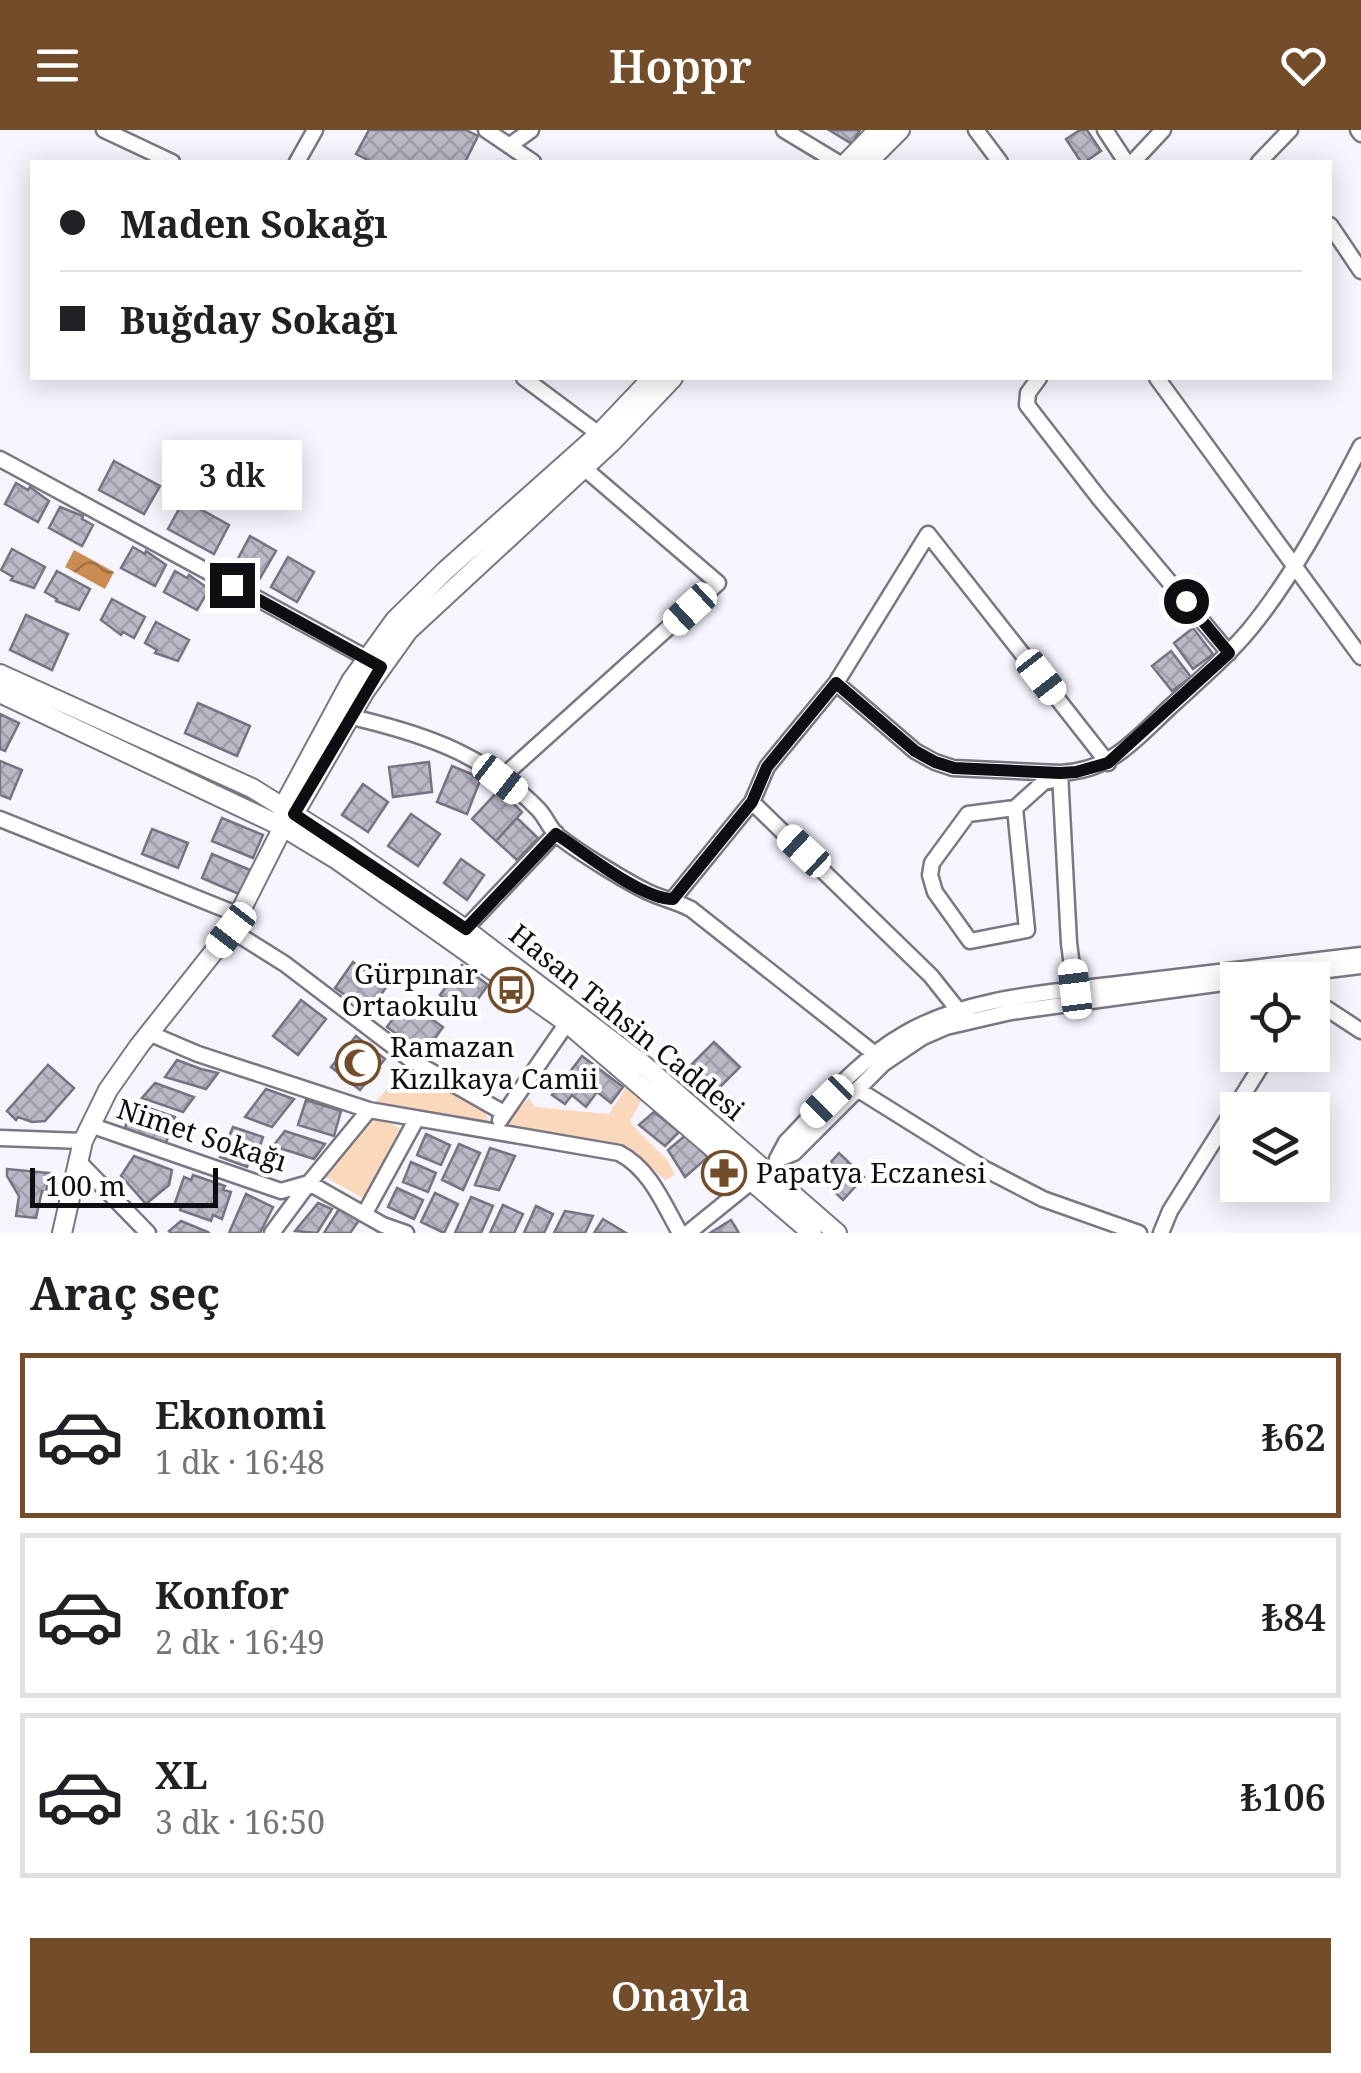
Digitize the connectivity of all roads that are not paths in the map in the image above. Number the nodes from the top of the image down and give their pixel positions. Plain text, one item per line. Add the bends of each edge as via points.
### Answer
1 (104, 130) edge
2 (316, 130) edge
3 (486, 130) edge
4 (531, 130) edge
5 (784, 130) edge
6 (878, 130) edge
7 (900, 130) edge
8 (976, 130) edge
9 (1106, 130) edge
10 (1163, 130) edge
11 (1290, 130) edge
12 (508, 146) junction
13 (1276, 147) junction
14 (168, 160) edge
15 (298, 160) edge
16 (531, 160) edge
17 (833, 160) edge
18 (850, 160) edge
19 (870, 160) edge
20 (998, 160) edge
21 (1128, 160) edge
22 (1132, 160) edge
23 (1262, 160) edge
24 (1286, 160) edge
25 (1332, 229) edge
26 (1361, 271) edge
27 (527, 380) edge
28 (650, 380) edge
29 (671, 380) edge
30 (1038, 380) edge
31 (1159, 380) edge
32 (605, 438) junction
33 (1361, 446) edge
34 (0, 459) edge
35 (584, 468) junction
36 (1294, 564) junction
37 (1229, 653) junction
38 (1361, 658) edge
39 (373, 662) junction
40 (0, 674) edge
41 (836, 683) junction
42 (0, 694) edge
43 (360, 719) dead end
44 (1108, 763) junction
45 (1060, 776) junction
46 (500, 779) junction
47 (752, 802) junction
48 (1015, 808) junction
49 (287, 816) junction
50 (0, 819) edge
51 (556, 834) junction
52 (673, 899) junction
53 (235, 923) junction
54 (466, 929) junction
55 (1361, 955) edge
56 (1330, 962) edge
57 (1361, 966) edge
58 (1330, 969) edge
59 (1220, 980) edge
60 (1220, 983) edge
61 (1076, 996) junction
62 (958, 1010) junction
63 (1330, 1011) edge
64 (567, 1024) junction
65 (1361, 1031) edge
66 (151, 1034) junction
67 (880, 1058) junction
68 (1257, 1072) edge
69 (858, 1089) junction
70 (369, 1110) junction
71 (504, 1113) junction
72 (416, 1120) junction
73 (87, 1133) junction
74 (491, 1133) junction
75 (0, 1138) edge
76 (78, 1160) junction
77 (765, 1170) junction
78 (308, 1182) junction
79 (365, 1213) junction
80 (62, 1233) edge
81 (148, 1233) edge
82 (272, 1233) edge
83 (406, 1233) edge
84 (684, 1233) edge
85 (812, 1233) edge
86 (837, 1233) edge
87 (1138, 1233) edge
88 (1161, 1233) edge

1 - 14 street
2 - 15 street
3 - 12 street
4 - 12 street
5 - 17 street
6 - 18 main road
7 - 19 main road
8 - 20 street
9 - 21 street
10 - 22 street
11 - 13 street
12 - 16 street
13 - 23 street
13 - 24 street
25 - 26 street
27 - 32 street
28 - 32 main road
29 - 32 main road
30 - 37 street via 1028,405
31 - 36 street
32 - 35 main road
32 - 39 main road via 445,571 396,620
33 - 36 street
34 - 39 street
35 - 39 main road
35 - 46 street via 718,582
36 - 37 street
36 - 38 street
37 - 44 street
39 - 49 main road
40 - 49 main road, Hasan Tahsin Caddesi via 252,788
41 - 44 street via 928,534
41 - 45 street via 935,762
41 - 47 street via 767,767
42 - 49 main road, Hasan Tahsin Caddesi
43 - 46 street via 424,735
44 - 45 street
45 - 48 street
45 - 61 street
46 - 51 street via 538,809
47 - 52 street
47 - 62 street
48 - 48 street via 968,814 932,863 932,887 970,942 1027,930
49 - 53 main road
49 - 54 main road, Hasan Tahsin Caddesi
49 - 64 main road, Hasan Tahsin Caddesi via 336,859
50 - 53 street
51 - 52 street via 645,890
51 - 54 street
52 - 67 street
53 - 66 main road
53 - 71 street via 410,1060
54 - 77 main road, Hasan Tahsin Caddesi via 645,1066
55 - 56 street
57 - 58 street
59 - 61 street
60 - 61 street
61 - 62 street
61 - 67 street via 946,1027
62 - 67 street via 903,1034
63 - 65 street
64 - 71 street
64 - 77 main road, Hasan Tahsin Caddesi
66 - 70 street
66 - 73 main road via 108,1090
67 - 69 street
67 - 77 street via 786,1142
68 - 88 street
69 - 77 street via 794,1153
69 - 87 street via 984,1169 1043,1199
70 - 72 street
70 - 78 street
71 - 74 street
72 - 74 street
72 - 79 street
73 - 75 street, Nimet Sokağı
73 - 76 main road
73 - 78 street, Nimet Sokağı via 281,1191
74 - 84 street via 618,1152 636,1162
76 - 80 main road
76 - 81 street
77 - 84 street
77 - 85 main road, Hasan Tahsin Caddesi
77 - 86 main road, Hasan Tahsin Caddesi
78 - 79 street, Nimet Sokağı
78 - 82 street
79 - 83 street, Nimet Sokağı

